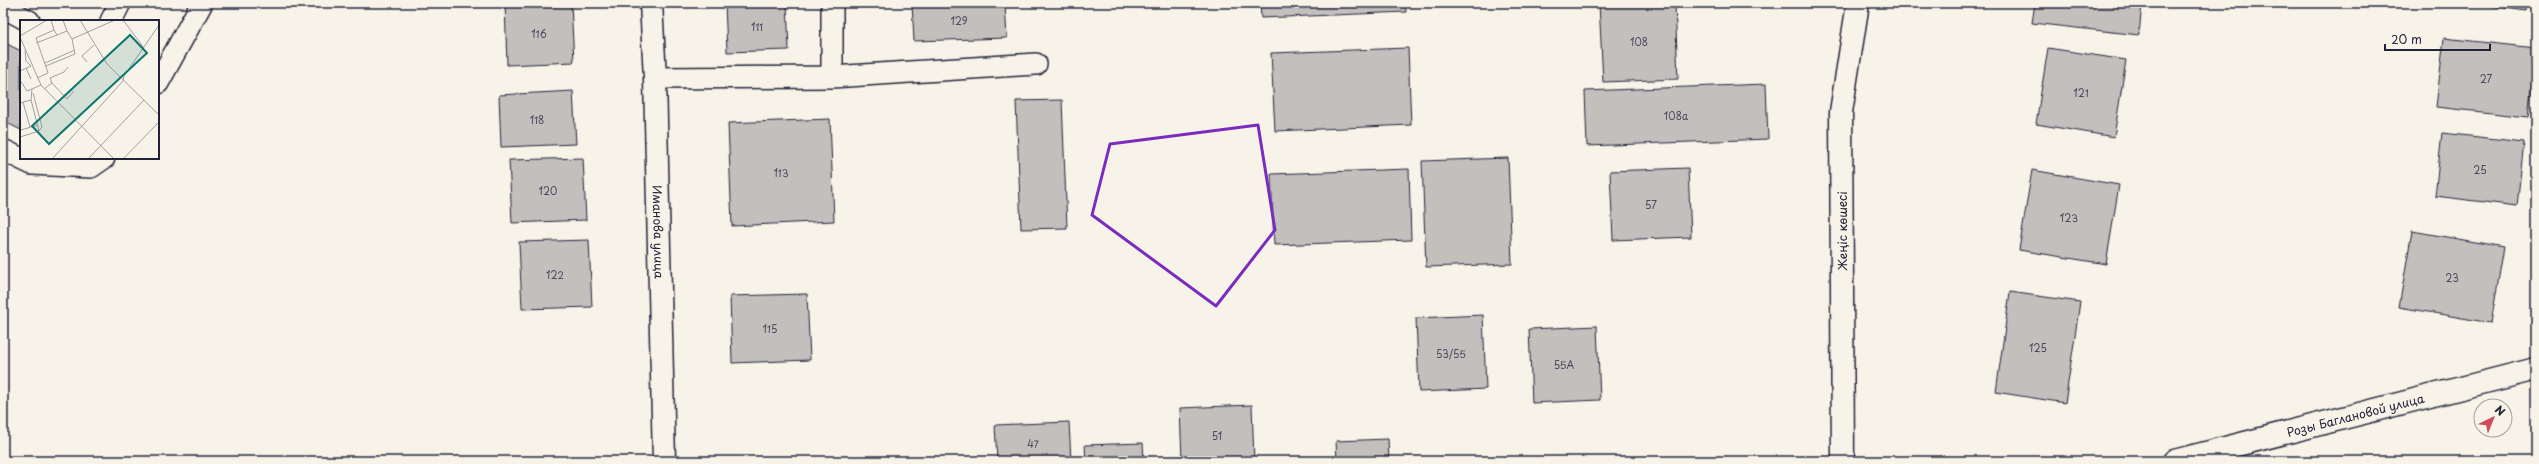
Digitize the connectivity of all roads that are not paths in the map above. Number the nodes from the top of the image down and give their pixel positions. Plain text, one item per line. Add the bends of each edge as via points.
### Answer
1 (120, 3) edge
2 (202, 3) edge
3 (651, 3) edge
4 (832, 3) edge
5 (1858, 3) edge
6 (3, 7) edge
7 (27, 20) edge
8 (112, 20) edge
9 (1036, 64) dead end
10 (832, 77) junction
11 (655, 78) junction
12 (159, 81) edge
13 (3, 150) edge
14 (20, 156) edge
15 (102, 159) edge
16 (34, 161) edge
17 (2536, 369) edge
18 (664, 461) edge
19 (1843, 461) edge
20 (2174, 461) edge

1 - 8 lane
2 - 12 lane
3 - 11 street, Иманова улица
4 - 10 lane
5 - 19 street, Жеңіс көшесі via 1841,112
6 - 7 lane
9 - 10 lane
10 - 11 lane
11 - 18 street, Иманова улица
13 - 14 lane
15 - 16 lane via 90,167
17 - 20 street, Розы Баглановой улица

